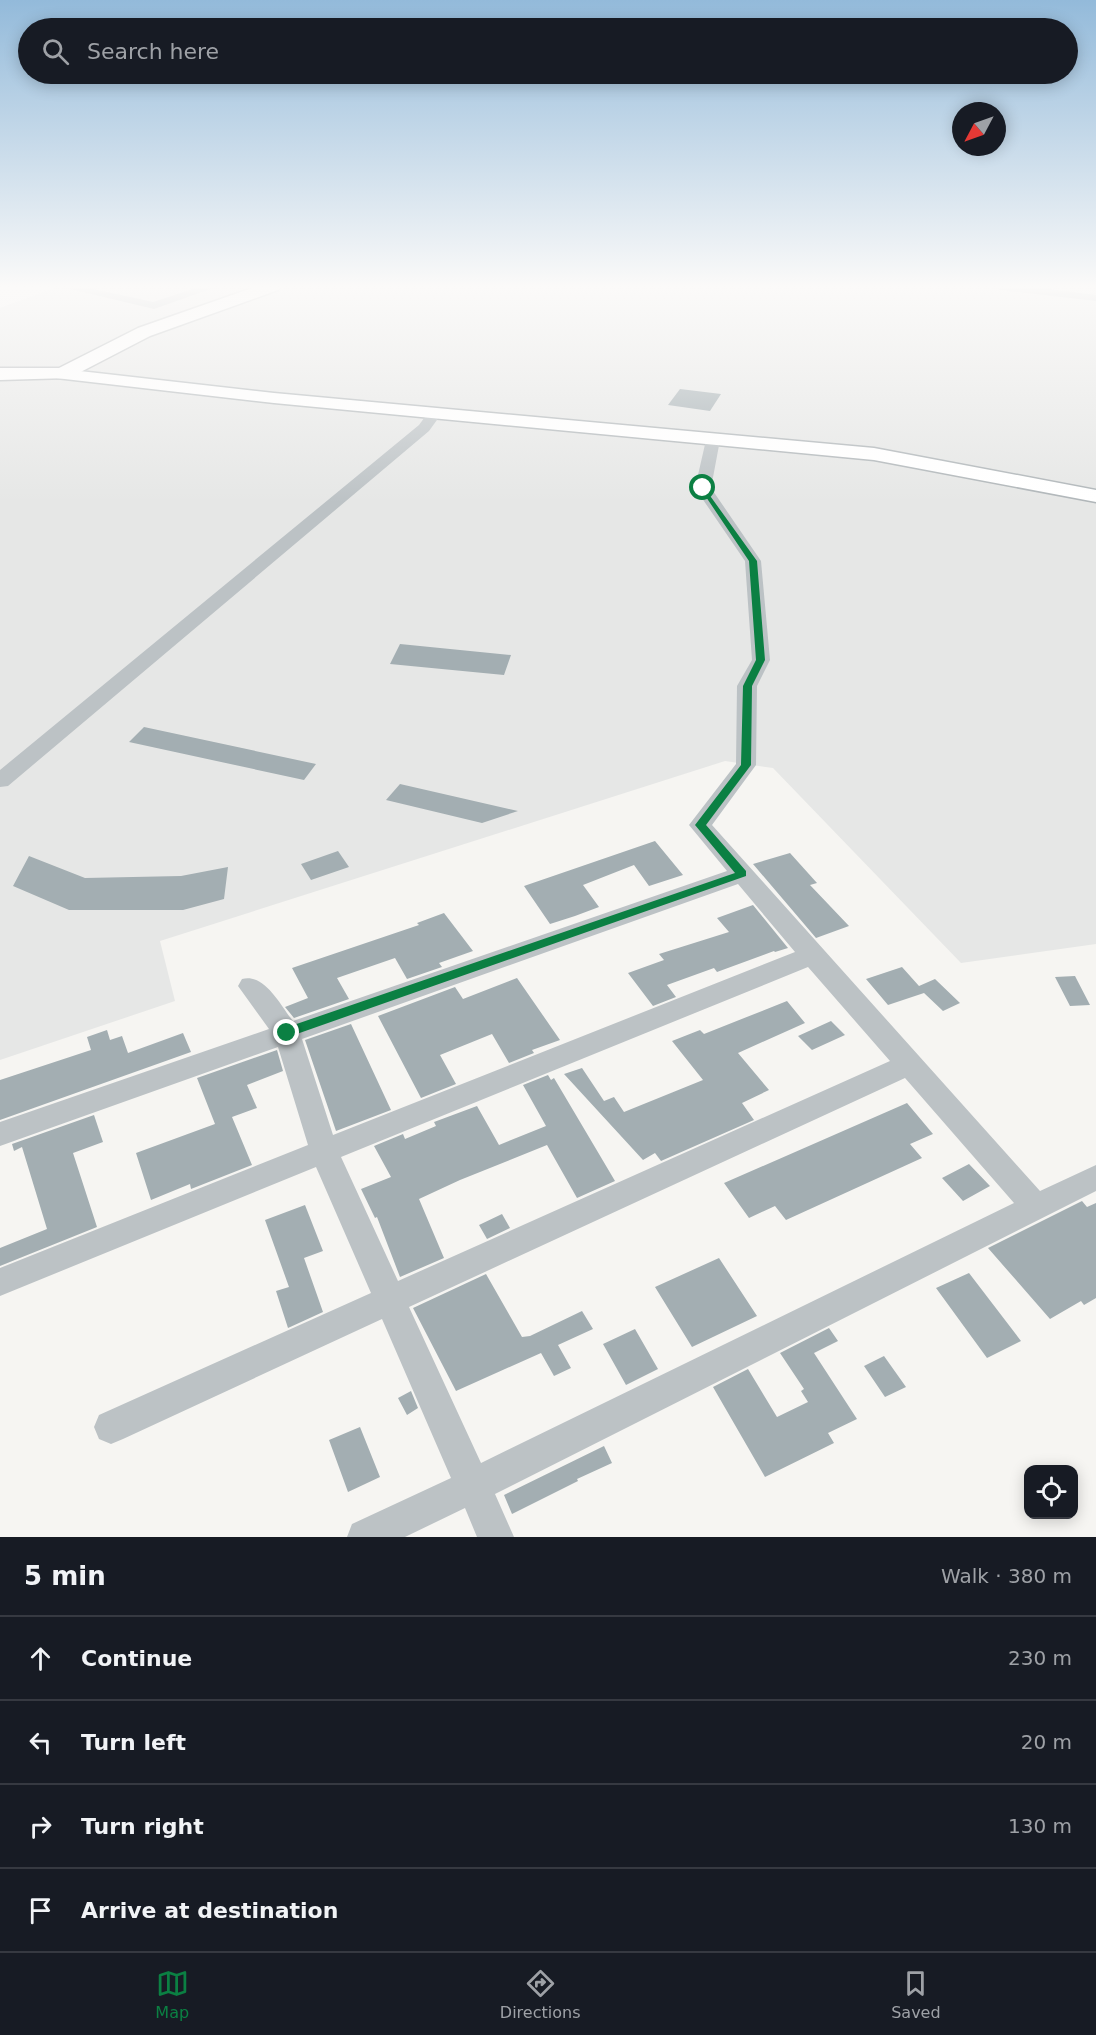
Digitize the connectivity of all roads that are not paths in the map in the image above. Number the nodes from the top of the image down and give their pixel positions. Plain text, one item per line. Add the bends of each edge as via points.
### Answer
1 (89, 359) edge
2 (0, 372) edge
3 (62, 374) junction
4 (435, 413) junction
5 (712, 440) junction
6 (1096, 495) edge
7 (0, 782) edge
8 (742, 874) junction
9 (812, 955) junction
10 (251, 986) dead end
11 (287, 1033) junction
12 (909, 1064) junction
13 (0, 1134) edge
14 (324, 1152) junction
15 (1096, 1177) edge
16 (1036, 1207) junction
17 (0, 1282) edge
18 (391, 1300) junction
19 (111, 1427) dead end
20 (473, 1486) junction
21 (364, 1537) edge
22 (496, 1537) edge

1 - 3 highway
2 - 3 highway
3 - 4 main road
4 - 5 main road
4 - 7 street via 424,428
5 - 6 main road via 874,454
5 - 8 street via 703,488 753,561 761,660 747,686 746,765 700,825
8 - 9 street
8 - 11 street
9 - 12 street
9 - 14 street
10 - 11 street
11 - 13 street
11 - 14 street
12 - 16 street
12 - 18 street
14 - 17 street
14 - 18 street
15 - 16 street
16 - 20 street
18 - 19 street
18 - 20 street
20 - 21 street
20 - 22 street

